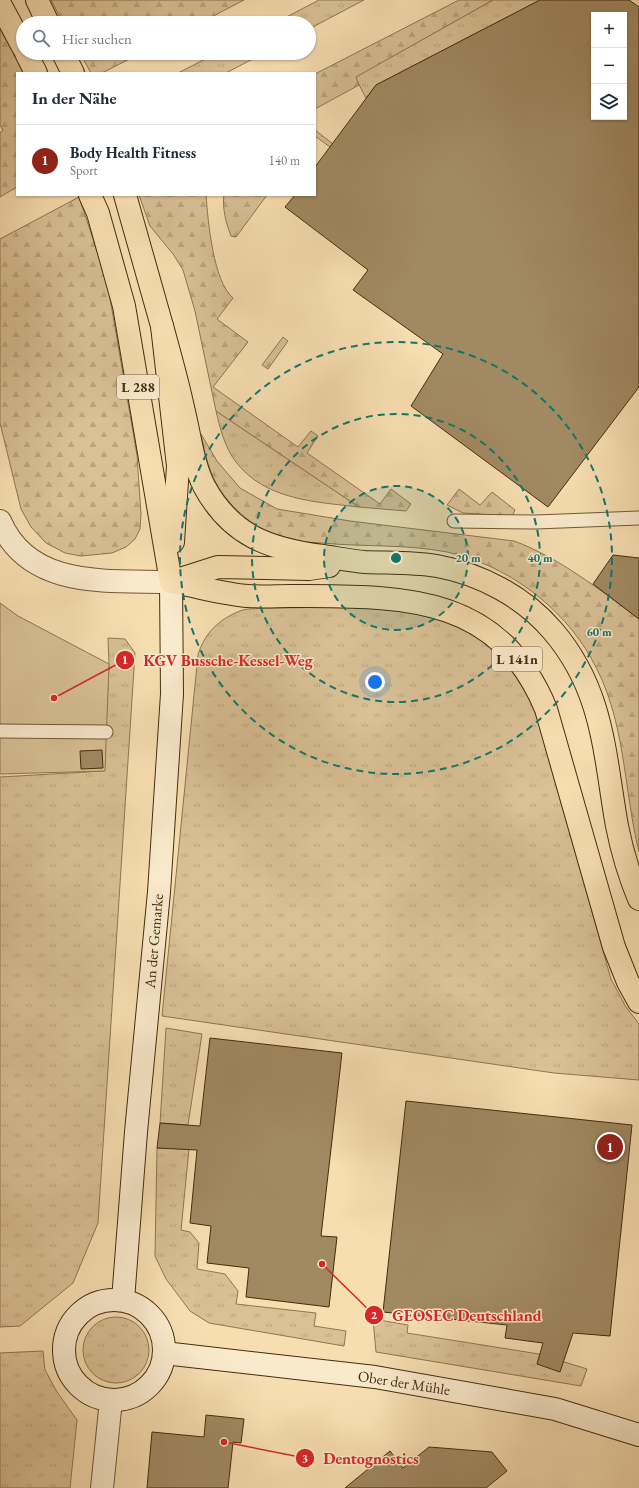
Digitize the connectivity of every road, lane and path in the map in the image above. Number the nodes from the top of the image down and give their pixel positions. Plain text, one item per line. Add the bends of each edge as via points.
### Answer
1 (37, 0) edge
2 (0, 4) edge
3 (45, 16) edge
4 (16, 34) edge
5 (30, 60) edge
6 (66, 60) edge
7 (36, 72) edge
8 (72, 72) edge
9 (90, 196) edge
10 (125, 196) edge
11 (162, 326) junction
12 (639, 518) edge
13 (0, 521) edge
14 (454, 521) dead end
15 (363, 562) junction
16 (171, 582) junction
17 (0, 731) edge
18 (106, 732) dead end
19 (639, 899) edge
20 (639, 1002) edge
21 (123, 1300) junction
22 (164, 1353) junction
23 (111, 1400) junction
24 (639, 1435) edge
25 (102, 1488) edge

1 - 3 main road
2 - 4 main road
5 - 7 main road
6 - 8 main road
9 - 16 main road, L 288 via 98,213 124,306
10 - 11 main road, L 288
11 - 15 main road, L 288 via 199,474 222,512 247,534 264,543 281,549
11 - 16 main road, L 288 via 178,466
12 - 14 lane via 536,522
13 - 16 street via 6,536 19,552 59,574 78,579
15 - 16 main road via 309,569 218,567
15 - 19 main road, L 141n via 438,566 481,579 520,601 553,630 576,662 594,704 601,726 617,827
16 - 20 main road, L 141n via 248,596 356,597 398,599 429,604 457,612 500,640 527,671 546,708 614,947
16 - 21 street, An der Gemarke / L 288 via 172,702 159,892
17 - 18 lane
21 - 22 street via 136,1305 153,1319 163,1341
21 - 23 street via 99,1302 87,1308 75,1318 63,1345 70,1375 78,1386 89,1394
22 - 23 street via 159,1372 150,1385 139,1393
22 - 24 street, Ober der Mühle via 375,1377 555,1409
23 - 25 street

